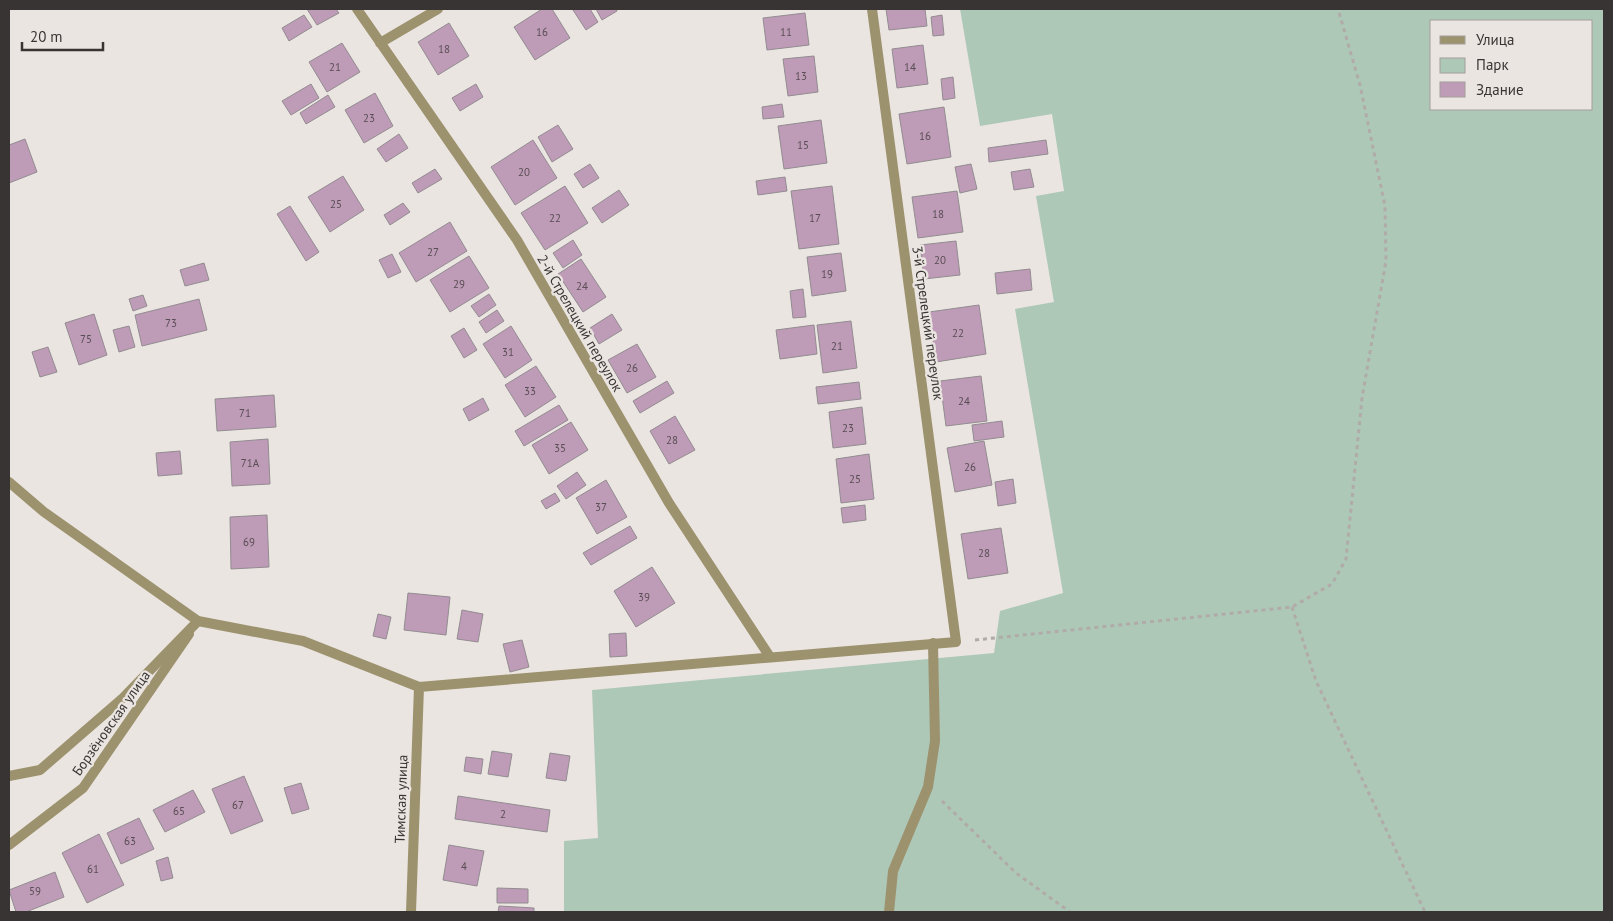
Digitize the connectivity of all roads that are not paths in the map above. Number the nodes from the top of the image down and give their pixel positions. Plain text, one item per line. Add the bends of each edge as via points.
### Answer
1 (357, 9) edge
2 (438, 9) edge
3 (872, 9) edge
4 (380, 43) junction
5 (9, 482) edge
6 (198, 621) junction
7 (933, 643) junction
8 (770, 657) junction
9 (419, 688) junction
10 (9, 776) edge
11 (9, 845) edge
12 (411, 912) edge
13 (889, 912) edge

1 - 4 street, 2-й Стрелецкий переулок
2 - 4 street
3 - 7 street, 3-й Стрелецкий переулок via 956,642
4 - 8 street, 2-й Стрелецкий переулок via 517,240 669,503
5 - 6 street via 44,512
6 - 9 street via 303,641
6 - 10 street, Борзёновская улица via 123,698 40,770
6 - 11 street, Борзёновская улица via 83,788
7 - 8 street
7 - 13 street via 935,741 928,787 893,871
8 - 9 street
9 - 12 street, Тимская улица

